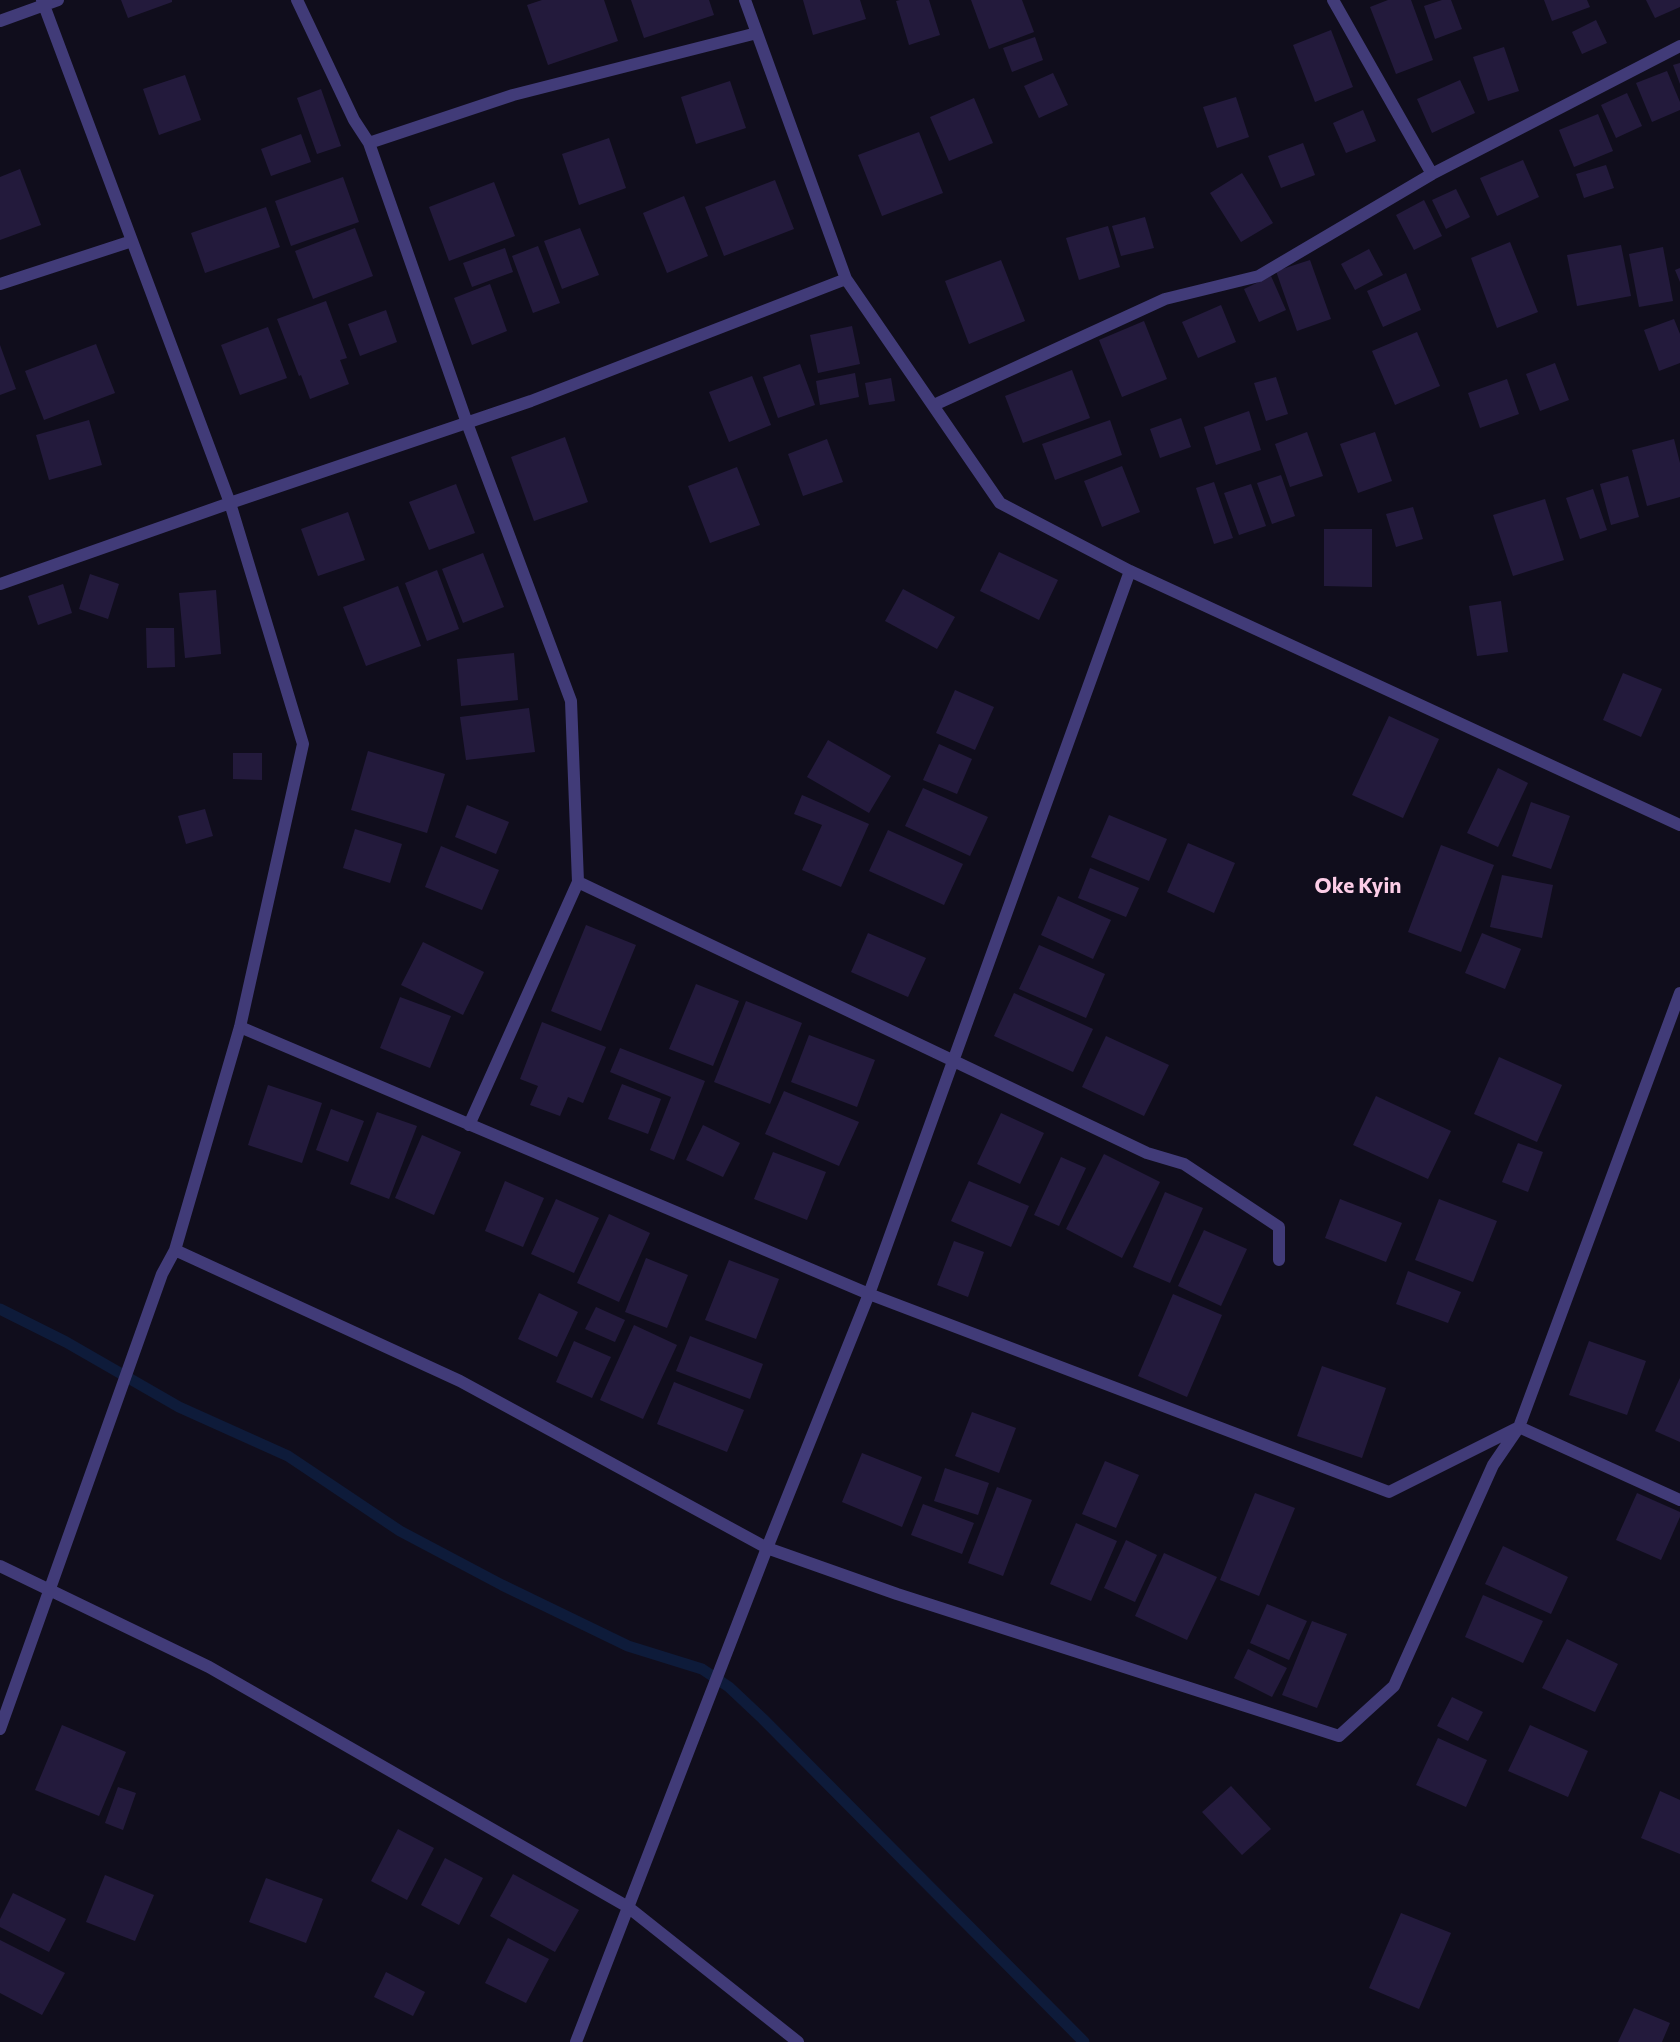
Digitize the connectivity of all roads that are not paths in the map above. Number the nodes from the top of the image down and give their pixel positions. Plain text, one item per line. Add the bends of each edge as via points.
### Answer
1 (58, 0) edge
2 (297, 0) edge
3 (745, 0) edge
4 (1333, 0) edge
5 (43, 3) edge
6 (0, 21) edge
7 (757, 33) junction
8 (1680, 46) edge
9 (369, 143) junction
10 (1432, 174) junction
11 (132, 241) junction
12 (846, 279) junction
13 (0, 284) edge
14 (934, 405) junction
15 (467, 423) junction
16 (230, 503) junction
17 (1130, 571) junction
18 (0, 584) edge
19 (1680, 825) edge
20 (578, 882) junction
21 (1680, 994) edge
22 (240, 1027) junction
23 (954, 1060) junction
24 (469, 1125) junction
25 (175, 1250) junction
26 (1279, 1260) dead end
27 (869, 1294) junction
28 (1519, 1427) junction
29 (1680, 1500) edge
30 (767, 1548) junction
31 (0, 1566) edge
32 (50, 1590) junction
33 (0, 1728) edge
34 (628, 1907) junction
35 (576, 2042) edge
36 (798, 2042) edge

1 - 5 street
2 - 9 street via 354,120
3 - 7 street
4 - 10 street
5 - 6 street
5 - 11 street
7 - 9 street via 513,94
7 - 12 street
8 - 10 street
9 - 15 street
10 - 14 street via 1259,276 1165,299
11 - 13 street
11 - 16 street
12 - 14 street
12 - 15 street
14 - 17 street via 1000,503
15 - 16 street
15 - 20 street via 570,701
16 - 18 street
16 - 22 street via 303,744
17 - 19 street
17 - 23 street
20 - 23 street
20 - 24 street
21 - 28 street
22 - 24 street
22 - 25 street
23 - 26 street via 1147,1153 1184,1164 1279,1228
23 - 27 street
24 - 27 street
25 - 30 street via 460,1380
25 - 32 street via 162,1274
27 - 28 street via 1389,1492
27 - 30 street
28 - 29 street
28 - 30 street via 1493,1465 1394,1686 1339,1736 897,1594
30 - 34 street
31 - 32 street
32 - 33 street
32 - 34 street via 209,1667
34 - 35 street
34 - 36 street

